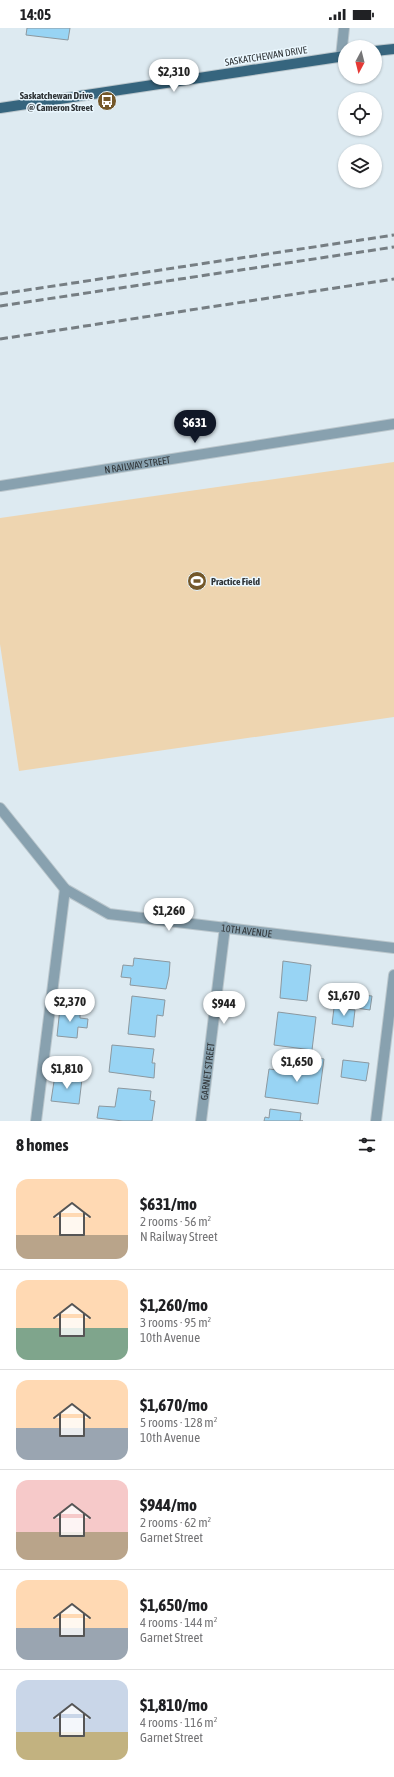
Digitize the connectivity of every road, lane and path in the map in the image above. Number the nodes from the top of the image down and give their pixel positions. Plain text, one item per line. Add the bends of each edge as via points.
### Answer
1 (344, 28) edge
2 (344, 40) edge
3 (394, 49) edge
4 (382, 50) edge
5 (338, 57) edge
6 (0, 108) edge
7 (394, 424) edge
8 (0, 486) edge
9 (0, 808) edge
10 (65, 889) junction
11 (225, 927) junction
12 (394, 948) edge
13 (394, 975) edge
14 (36, 1121) edge
15 (201, 1121) edge
16 (376, 1121) edge

1 - 2 street
3 - 4 main road
5 - 6 main road, SASKATCHEWAN DRIVE
7 - 8 street, N RAILWAY STREET
9 - 10 street, 10TH AVENUE
10 - 11 street, 10TH AVENUE via 109,914
10 - 14 street
11 - 12 street, 10TH AVENUE
11 - 15 street, GARNET STREET
13 - 16 street

